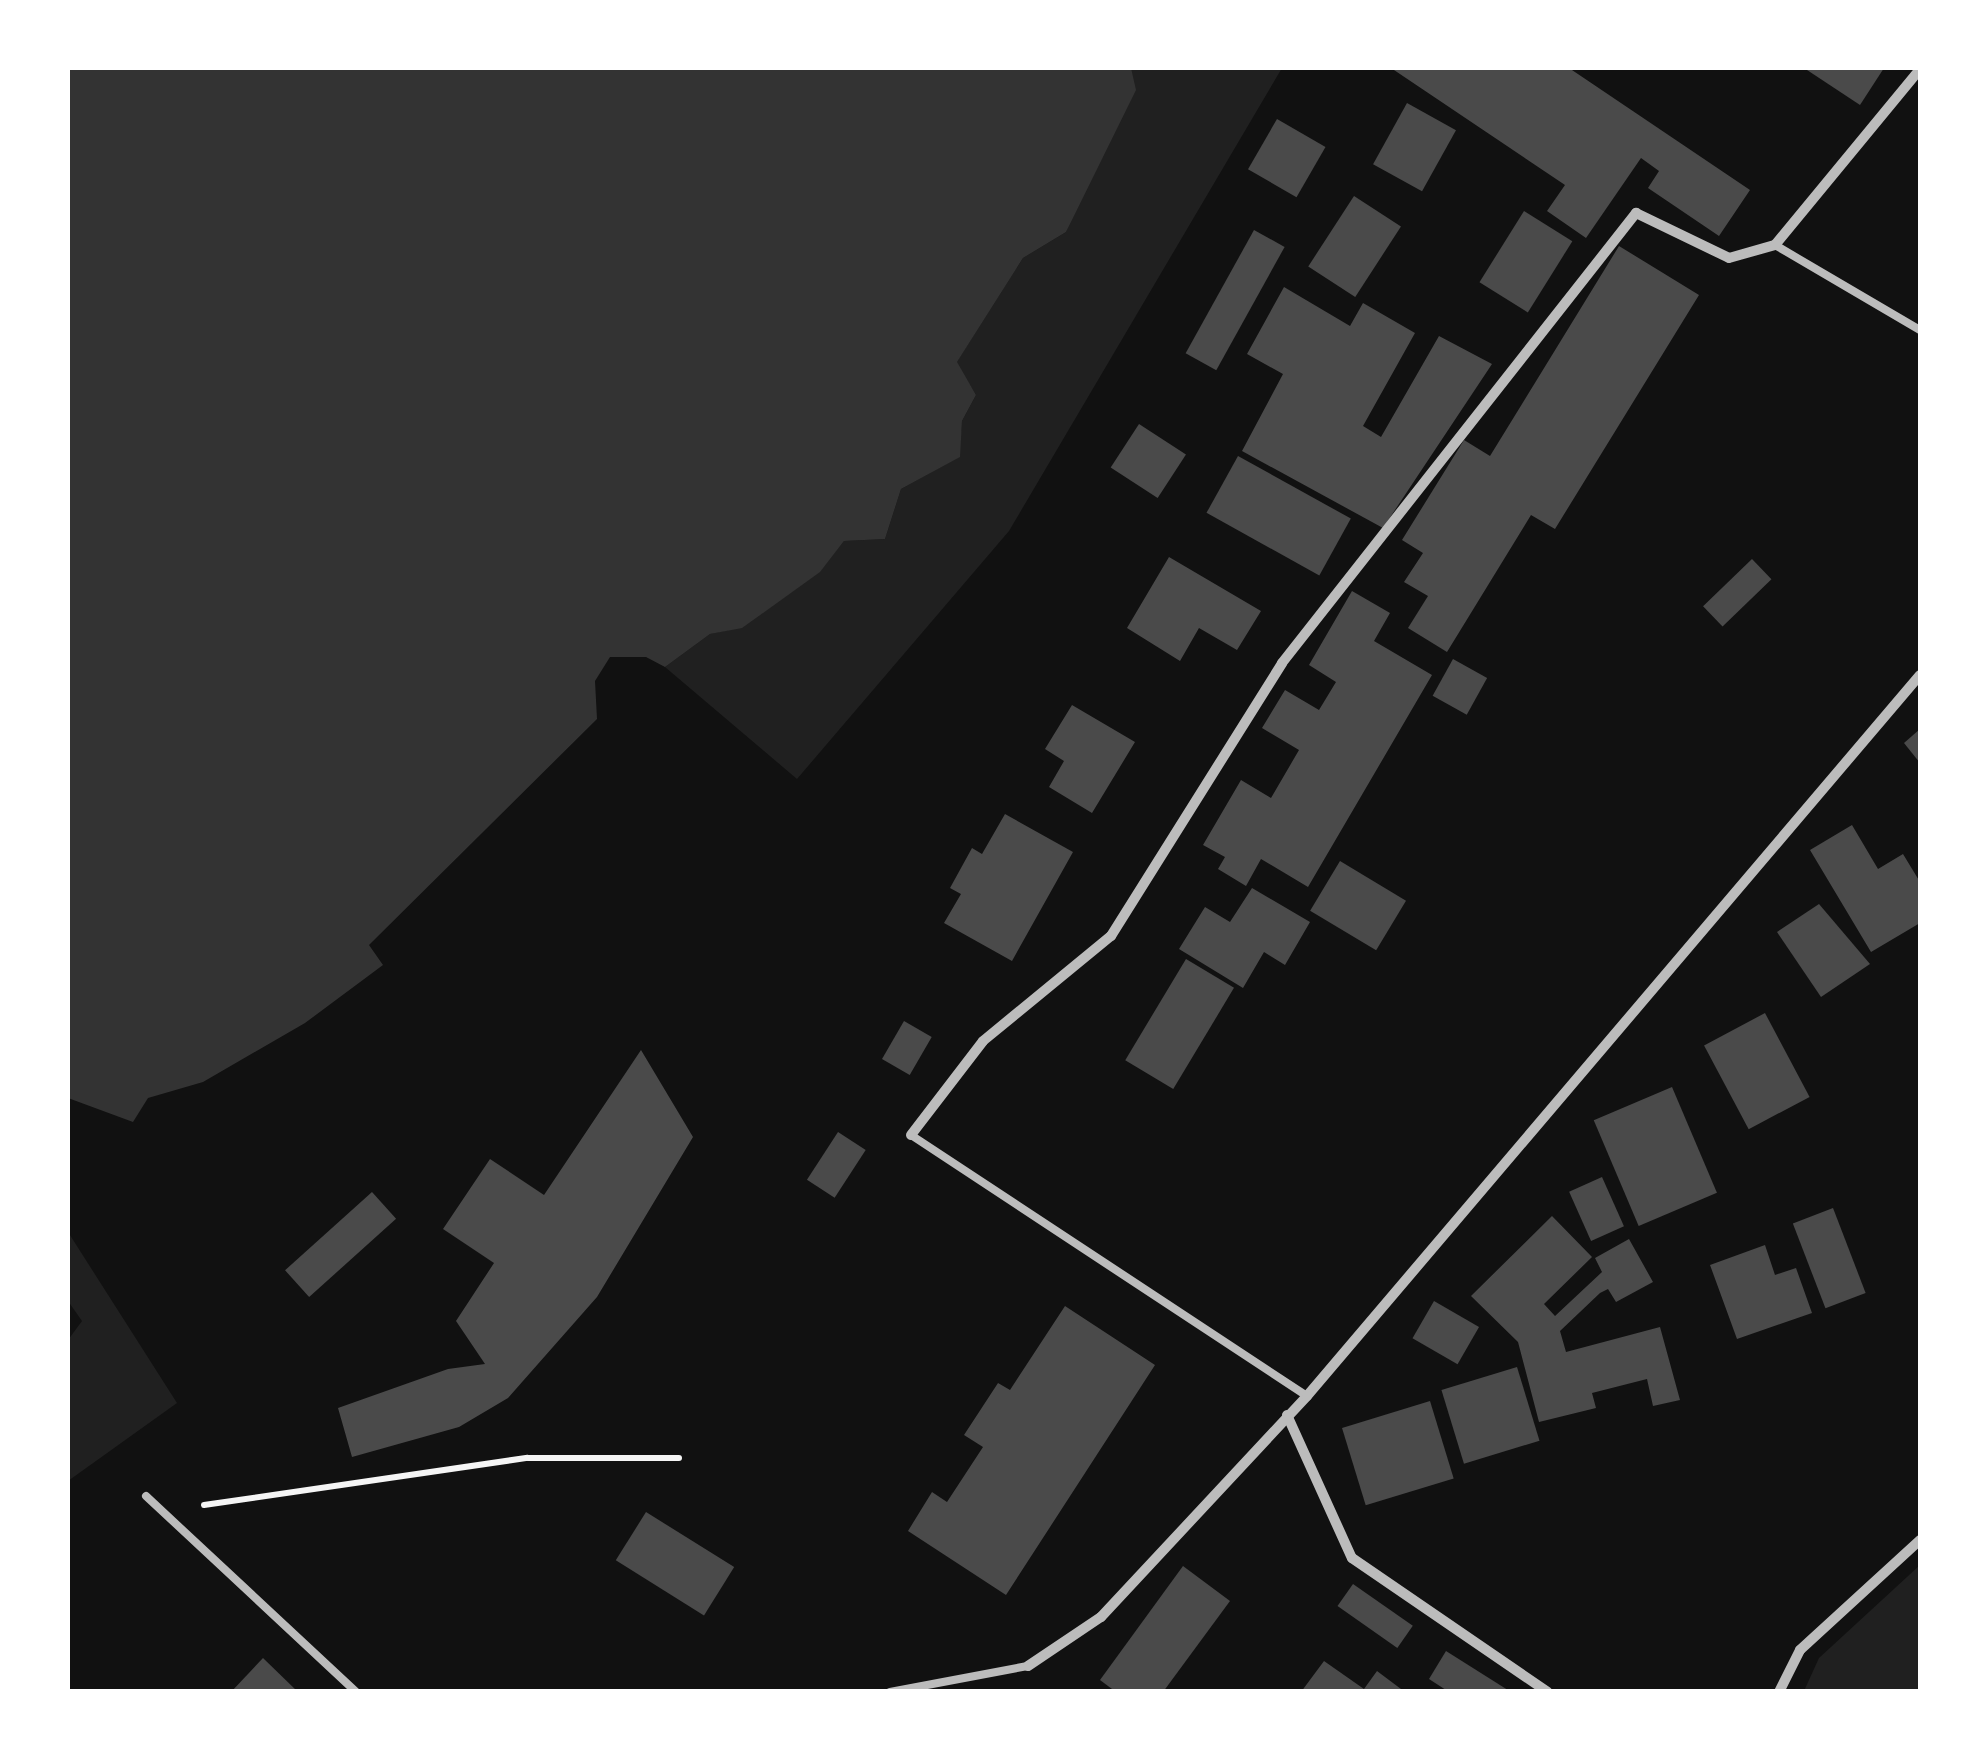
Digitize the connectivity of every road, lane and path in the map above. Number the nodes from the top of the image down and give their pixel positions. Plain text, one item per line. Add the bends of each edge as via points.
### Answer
1 (1920, 69) edge
2 (1775, 245) junction
3 (1920, 330) edge
4 (1920, 675) edge
5 (911, 1135) joint
6 (1307, 1396) junction
7 (1287, 1416) junction
8 (679, 1458) dead end
9 (146, 1496) dead end
10 (200, 1505) dead end
11 (1920, 1540) edge
12 (1028, 1666) joint
13 (356, 1692) edge
14 (890, 1692) edge
15 (1548, 1692) edge
16 (1778, 1692) edge

1 - 2 street
2 - 3 lane
2 - 5 street via 1729,258 1636,212 1282,662 1111,936 983,1040
4 - 6 street
5 - 6 lane
6 - 7 street
7 - 12 street via 1102,1617
7 - 15 street via 1352,1558
8 - 10 path via 528,1458
9 - 13 lane
11 - 16 street via 1800,1650
12 - 14 lane

